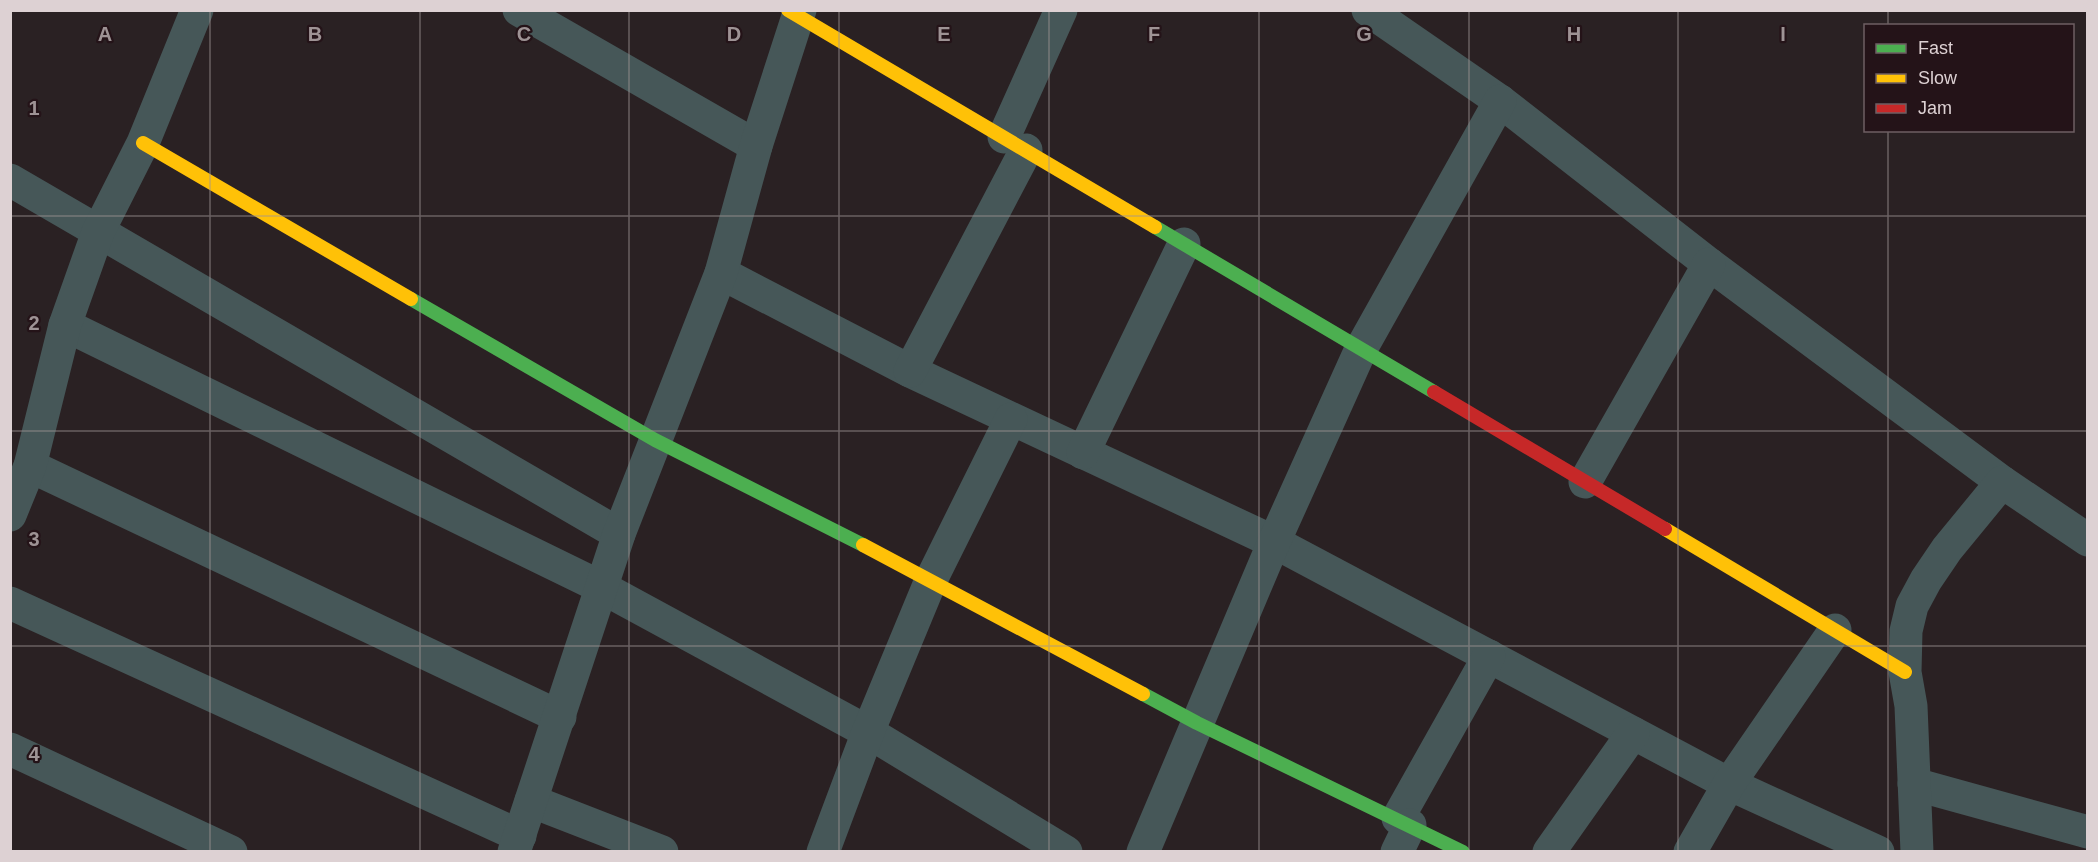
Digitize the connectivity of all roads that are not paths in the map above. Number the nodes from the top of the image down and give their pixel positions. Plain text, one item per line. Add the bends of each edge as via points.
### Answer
1 (197, 10) edge
2 (519, 10) edge
3 (1062, 10) edge
4 (796, 12) edge
5 (1387, 16) edge
6 (1500, 101) junction
7 (143, 143) junction
8 (1015, 143) junction
9 (756, 146) junction
10 (10, 180) edge
11 (98, 232) junction
12 (1184, 244) junction
13 (1709, 264) junction
14 (721, 273) junction
15 (65, 325) junction
16 (1361, 349) junction
17 (910, 371) junction
18 (1011, 419) junction
19 (655, 440) junction
20 (1083, 453) junction
21 (30, 466) junction
22 (1585, 482) junction
23 (2002, 482) junction
24 (10, 515) edge
25 (619, 534) junction
26 (2088, 540) edge
27 (1274, 542) junction
28 (931, 580) junction
29 (601, 587) junction
30 (10, 603) edge
31 (1835, 630) junction
32 (1489, 656) junction
33 (1905, 672) junction
34 (560, 717) junction
35 (1197, 723) junction
36 (868, 732) junction
37 (1633, 733) junction
38 (10, 749) edge
39 (1729, 784) junction
40 (1914, 784) junction
41 (531, 801) junction
42 (1402, 832) edge
43 (2088, 832) edge
44 (517, 844) edge
45 (231, 852) edge
46 (662, 852) edge
47 (823, 852) edge
48 (1066, 852) edge
49 (1143, 852) edge
50 (1463, 852) edge
51 (1550, 852) edge
52 (1690, 852) edge
53 (1878, 852) edge
54 (1917, 852) edge

1 - 7 street
2 - 9 street
3 - 8 street
4 - 8 street
4 - 9 street
5 - 6 street
6 - 13 street
6 - 16 street
7 - 11 street
7 - 19 street
8 - 12 street
8 - 17 street
9 - 14 street
10 - 11 street
11 - 15 street
11 - 25 street
12 - 16 street
12 - 20 street
13 - 22 street
13 - 23 street
14 - 17 street
14 - 19 street
15 - 21 street
15 - 29 street
16 - 22 street
16 - 27 street
17 - 18 street
18 - 20 street
18 - 28 street
19 - 25 street
19 - 28 street
20 - 27 street
21 - 24 street
21 - 34 street
22 - 31 street
23 - 26 street
23 - 33 street via 1947,549 1912,606 1906,631
25 - 29 street
27 - 32 street
27 - 35 street
28 - 35 street
28 - 36 street
29 - 34 street
29 - 36 street
30 - 44 street
31 - 33 street
31 - 39 street
32 - 37 street
32 - 42 street
33 - 40 street via 1911,706
34 - 41 street
35 - 42 street
35 - 49 street
36 - 47 street
36 - 48 street
37 - 39 street
37 - 51 street
38 - 45 street
39 - 52 street
39 - 53 street
40 - 43 street
40 - 54 street
41 - 44 street
41 - 46 street
42 - 50 street

